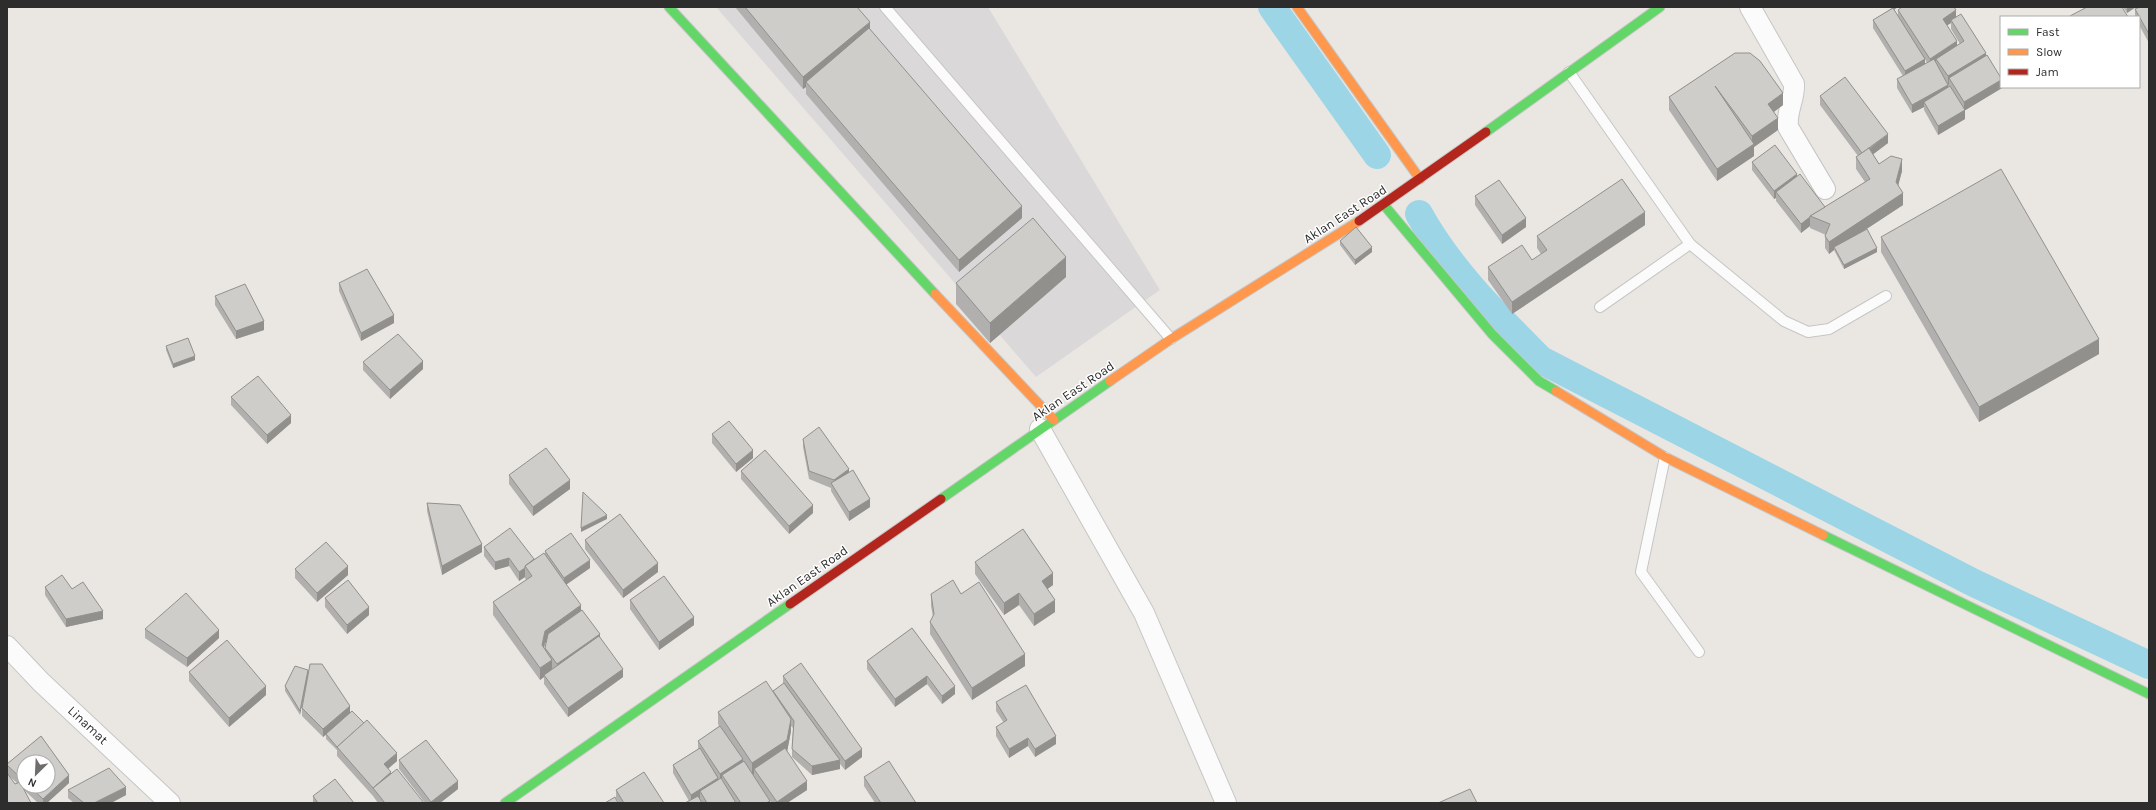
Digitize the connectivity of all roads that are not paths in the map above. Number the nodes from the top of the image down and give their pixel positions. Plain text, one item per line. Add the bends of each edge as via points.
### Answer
1 (669, 7) edge
2 (885, 7) edge
3 (1297, 7) edge
4 (1660, 7) edge
5 (1750, 7) edge
6 (1570, 72) junction
7 (1420, 179) junction
8 (1825, 189) dead end
9 (1384, 205) junction
10 (1690, 244) junction
11 (1886, 296) dead end
12 (1600, 307) dead end
13 (1171, 339) junction
14 (1047, 425) junction
15 (1665, 457) junction
16 (7, 646) edge
17 (1699, 652) dead end
18 (2149, 694) edge
19 (170, 803) edge
20 (505, 803) edge
21 (1226, 803) edge

1 - 14 street
2 - 13 lane
3 - 7 street
4 - 6 street, Aklan East Road
5 - 8 street via 1794,84 1795,92 1787,117 1788,127
6 - 7 street, Aklan East Road
6 - 10 lane
7 - 9 street, Aklan East Road
9 - 13 street, Aklan East Road
9 - 15 street via 1492,334 1539,381
10 - 11 lane via 1784,321 1808,332 1829,329
10 - 12 lane
13 - 14 street, Aklan East Road
14 - 20 street, Aklan East Road
14 - 21 street via 1144,612
15 - 17 lane via 1641,572
15 - 18 street
16 - 19 street, Linamat via 41,682

